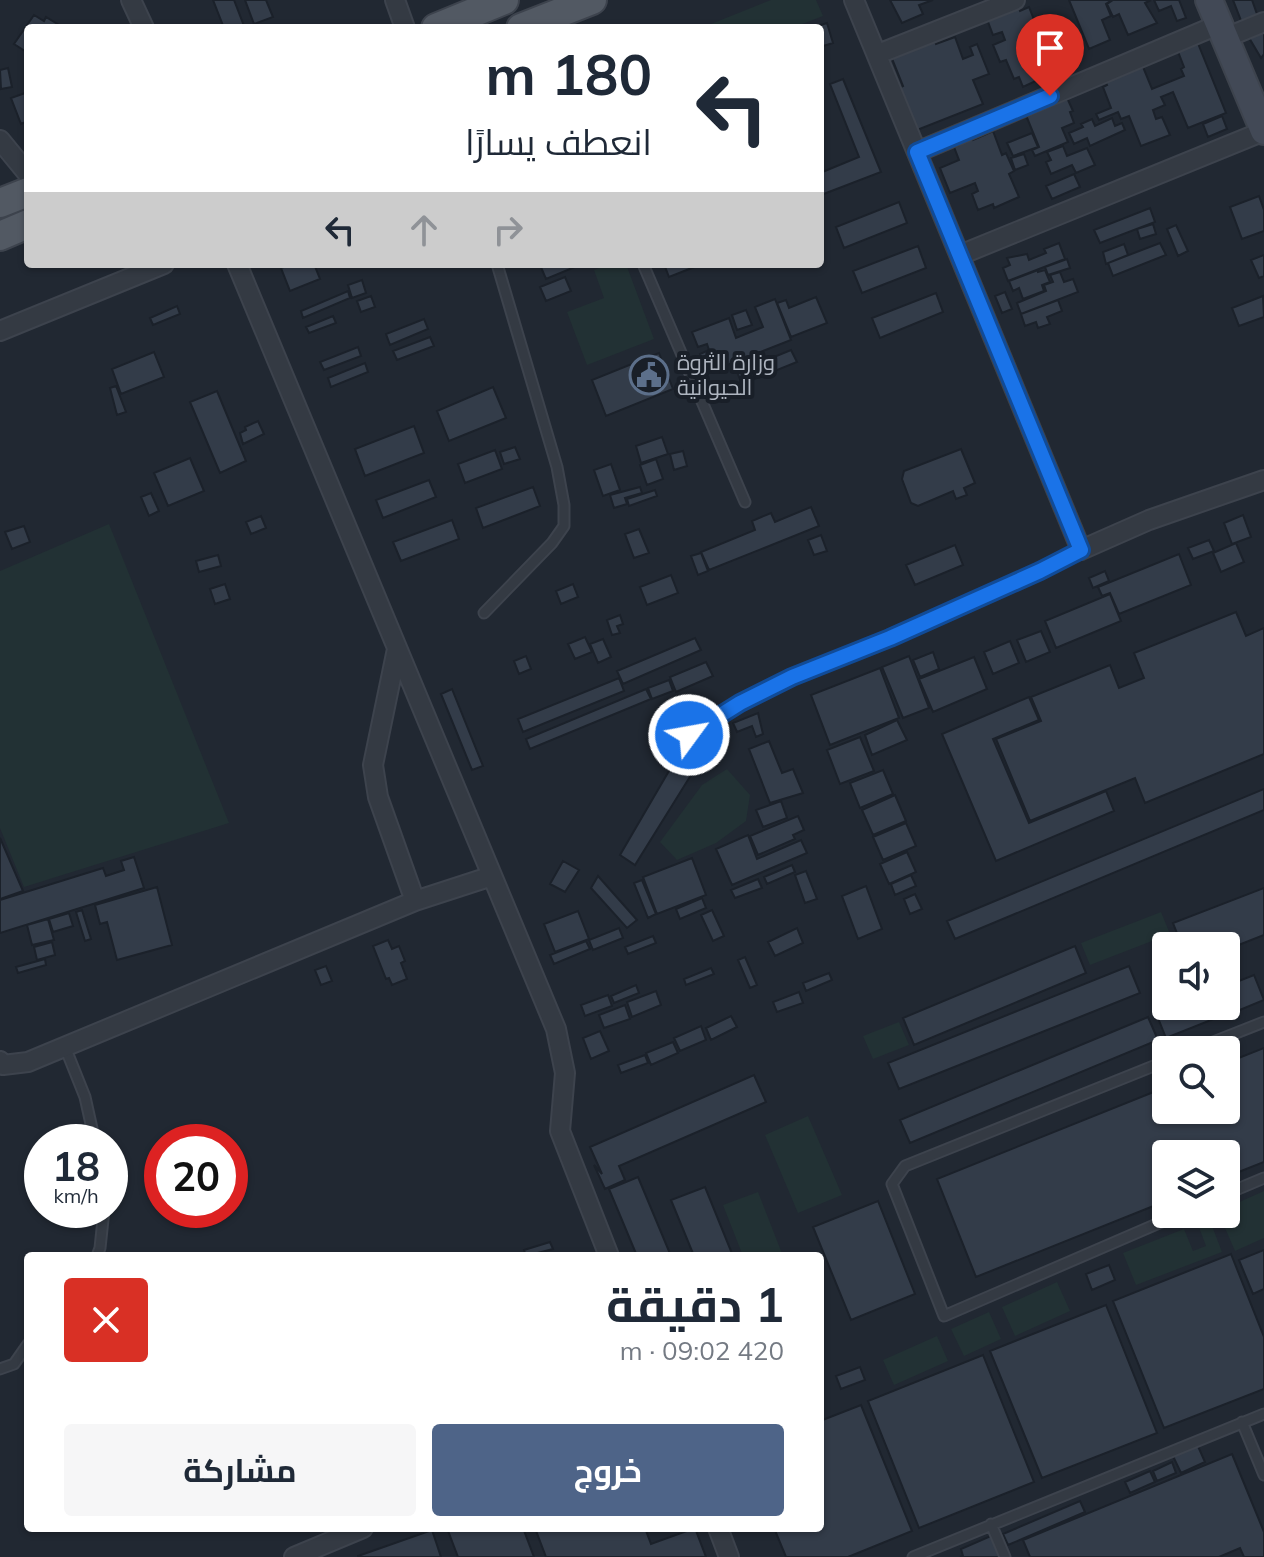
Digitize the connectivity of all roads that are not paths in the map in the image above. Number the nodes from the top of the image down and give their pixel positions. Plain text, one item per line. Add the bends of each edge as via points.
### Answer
1 (131, 0) edge
2 (395, 0) edge
3 (504, 0) edge
4 (592, 0) edge
5 (854, 0) edge
6 (1015, 0) edge
7 (1209, 0) edge
8 (562, 13) edge
9 (1264, 22) edge
10 (142, 24) edge
11 (404, 24) edge
12 (446, 24) edge
13 (532, 24) edge
14 (1222, 31) junction
15 (878, 54) junction
16 (1264, 131) edge
17 (0, 140) edge
18 (917, 152) junction
19 (24, 169) edge
20 (24, 194) edge
21 (0, 203) edge
22 (24, 226) edge
23 (0, 236) edge
24 (960, 255) junction
25 (147, 268) edge
26 (239, 268) edge
27 (498, 268) edge
28 (645, 268) edge
29 (0, 331) edge
30 (1264, 480) edge
31 (745, 502) dead end
32 (1081, 550) junction
33 (484, 613) dead end
34 (397, 649) junction
35 (689, 735) dead end
36 (492, 876) junction
37 (415, 901) junction
38 (1264, 1022) edge
39 (1228, 1036) edge
40 (65, 1047) junction
41 (0, 1061) edge
42 (1152, 1067) edge
43 (91, 1124) edge
44 (1264, 1178) edge
45 (1240, 1188) edge
46 (1152, 1226) edge
47 (102, 1228) edge
48 (98, 1252) edge
49 (607, 1252) edge
50 (24, 1350) edge
51 (0, 1369) edge
52 (1264, 1414) edge
53 (1242, 1422) junction
54 (1264, 1475) edge
55 (991, 1524) junction
56 (353, 1532) edge
57 (720, 1532) edge
58 (294, 1557) edge
59 (729, 1557) edge
60 (913, 1557) edge
61 (1005, 1557) edge

1 - 10 street
2 - 11 street
3 - 12 main road
4 - 8 main road
5 - 15 street
6 - 15 street
7 - 14 street
8 - 13 main road
9 - 14 street
14 - 16 street
14 - 18 street
15 - 18 street
16 - 24 street
17 - 19 street
18 - 24 street
20 - 21 main road
22 - 23 main road
24 - 32 street
25 - 29 street
26 - 34 street
27 - 33 lane via 557,467 564,526
28 - 31 lane
30 - 32 street
32 - 35 lane via 792,677
34 - 36 street
34 - 37 street via 373,765 378,797
36 - 37 street
36 - 49 street via 556,1029 565,1073 560,1131
37 - 40 street
38 - 39 lane
40 - 41 street via 28,1062
40 - 43 lane
42 - 46 lane via 905,1166 892,1184 944,1316
44 - 45 lane
47 - 48 lane
50 - 51 lane via 14,1364
52 - 53 lane
53 - 54 lane
53 - 55 lane
55 - 60 lane
55 - 61 lane
56 - 58 street
57 - 59 street

